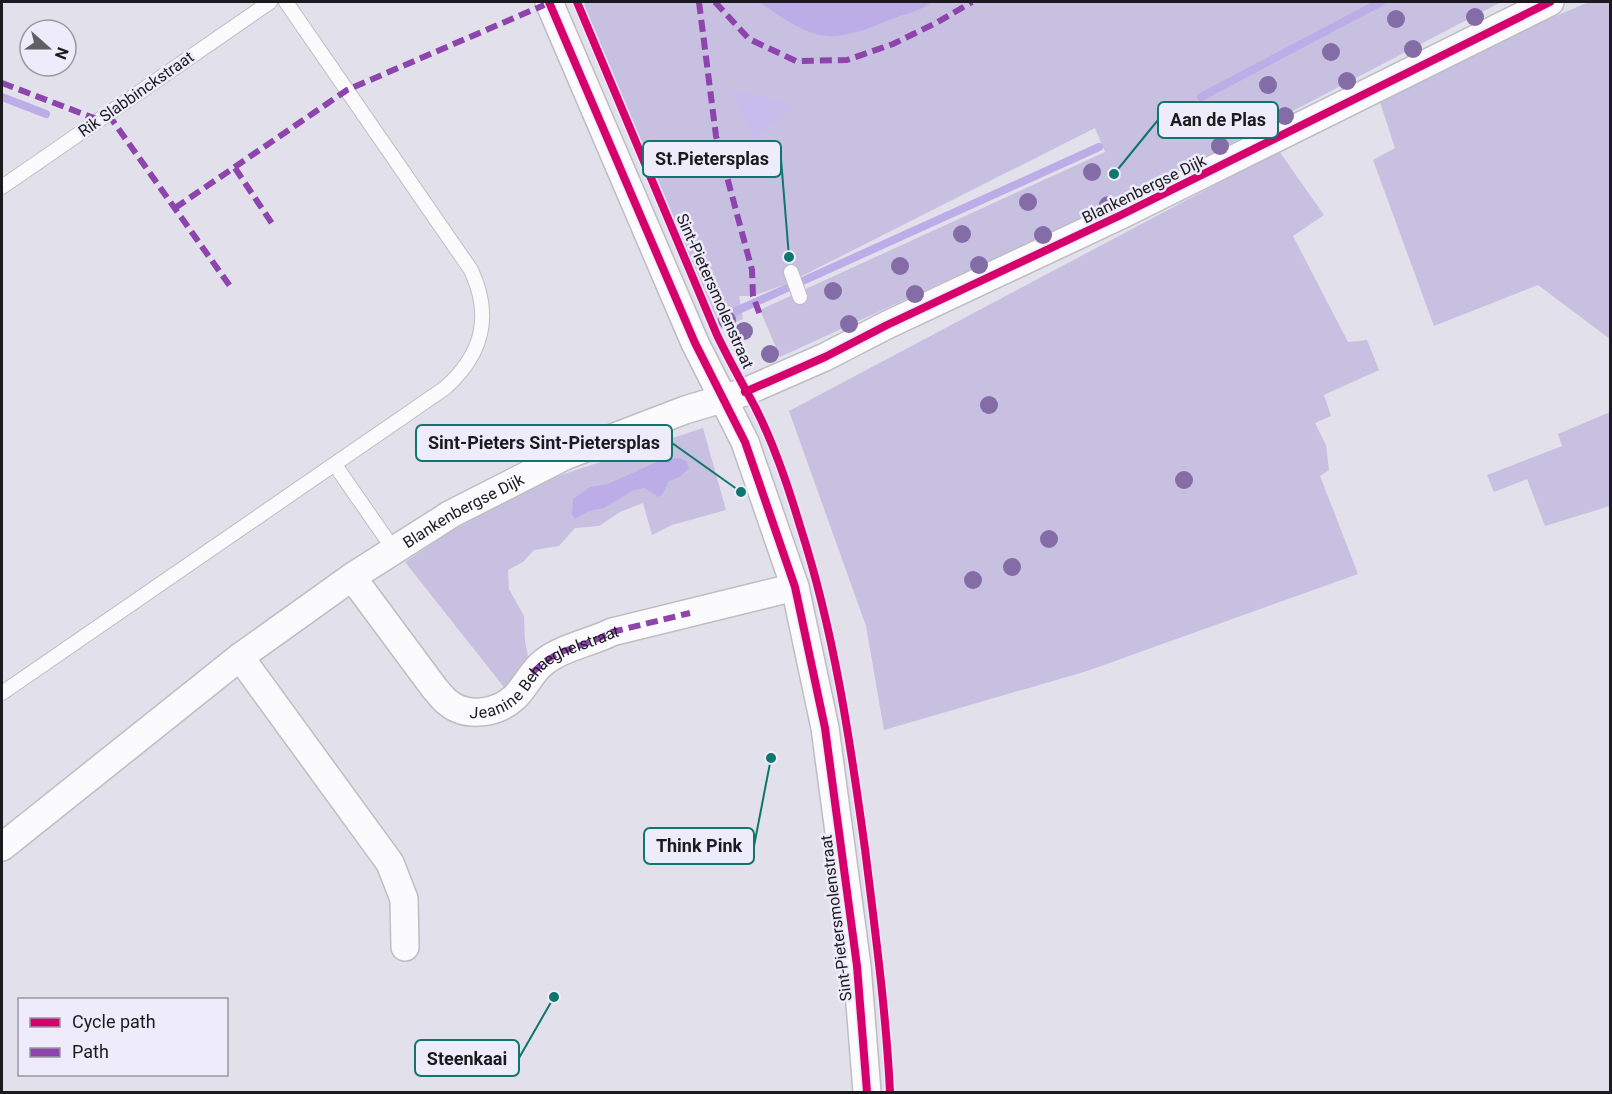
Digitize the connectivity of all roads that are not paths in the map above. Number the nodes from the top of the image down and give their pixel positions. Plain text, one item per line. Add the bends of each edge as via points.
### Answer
1 (270, 2) edge
2 (286, 2) edge
3 (549, 2) edge
4 (1550, 2) edge
5 (2, 187) edge
6 (791, 276) dead end
7 (799, 296) dead end
8 (723, 399) junction
9 (335, 465) junction
10 (394, 550) junction
11 (352, 577) junction
12 (795, 587) junction
13 (240, 657) junction
14 (2, 693) edge
15 (2, 848) edge
16 (405, 947) dead end
17 (867, 1092) edge

1 - 5 lane, Rik Slabbinckstraat
2 - 9 lane via 471,270 481,298 482,328 477,346 458,376
3 - 8 street, Sint-Pietersmolenstraat via 690,332
4 - 8 street, Blankenbergse Dijk via 1121,215 825,357
6 - 7 lane
8 - 10 street, Blankenbergse Dijk via 565,456 451,514
8 - 12 street, Sint-Pietersmolenstraat via 745,442
9 - 10 lane
9 - 14 lane
10 - 11 street, Blankenbergse Dijk
11 - 12 street, Jeanine Behaeghelstraat via 448,704 474,712 504,706 545,661 612,632
11 - 13 street, Blankenbergse Dijk
12 - 17 street, Sint-Pietersmolenstraat via 825,728 857,966
13 - 15 street, Blankenbergse Dijk
13 - 16 street via 390,863 404,899

